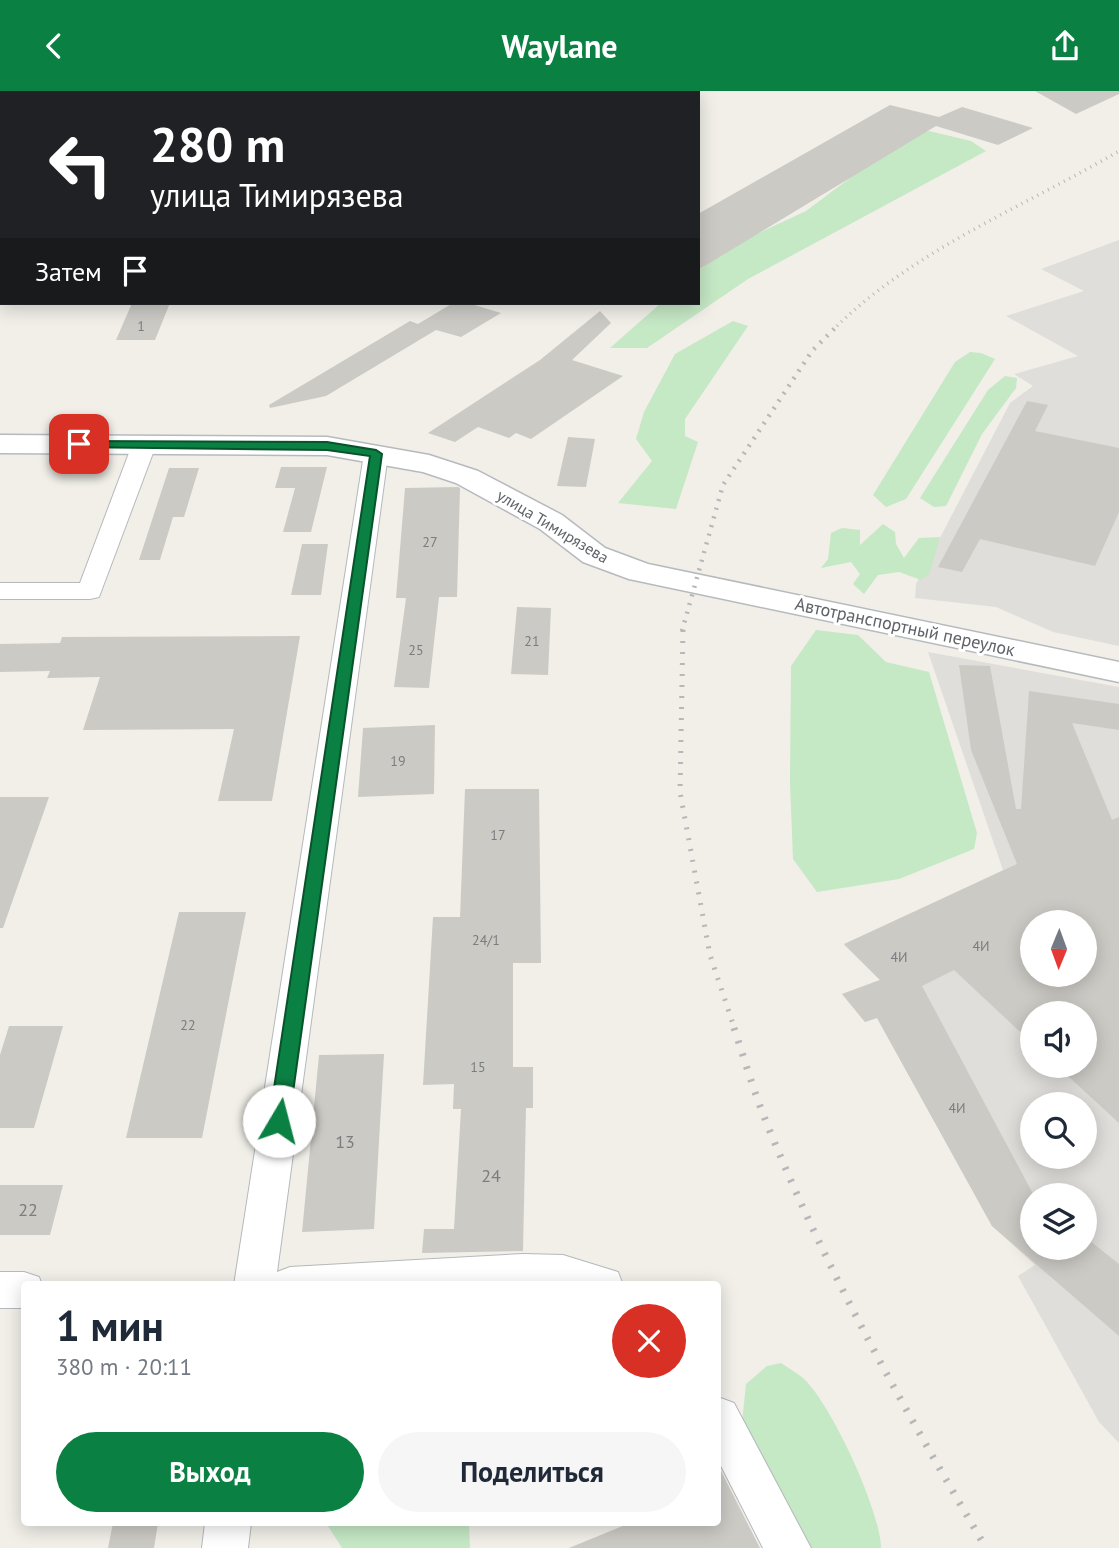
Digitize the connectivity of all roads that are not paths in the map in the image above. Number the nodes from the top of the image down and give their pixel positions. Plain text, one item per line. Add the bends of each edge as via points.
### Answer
1 (0, 444) edge
2 (144, 445) junction
3 (376, 454) junction
4 (690, 583) joint
5 (0, 591) edge
6 (1119, 672) edge
7 (256, 1281) edge
8 (357, 1281) edge
9 (590, 1281) edge
10 (0, 1290) edge
11 (21, 1290) edge
12 (721, 1423) edge
13 (228, 1526) edge
14 (225, 1548) edge
15 (788, 1548) edge

1 - 2 main road, улица Тимирязева
2 - 3 main road, улица Тимирязева via 327,446
2 - 5 street via 90,591
3 - 4 main road, улица Тимирязева via 467,477 551,522 594,555
3 - 7 street
4 - 6 main road, Автотранспортный переулок
8 - 9 street via 523,1271 563,1273
10 - 11 street
12 - 15 street
13 - 14 street

